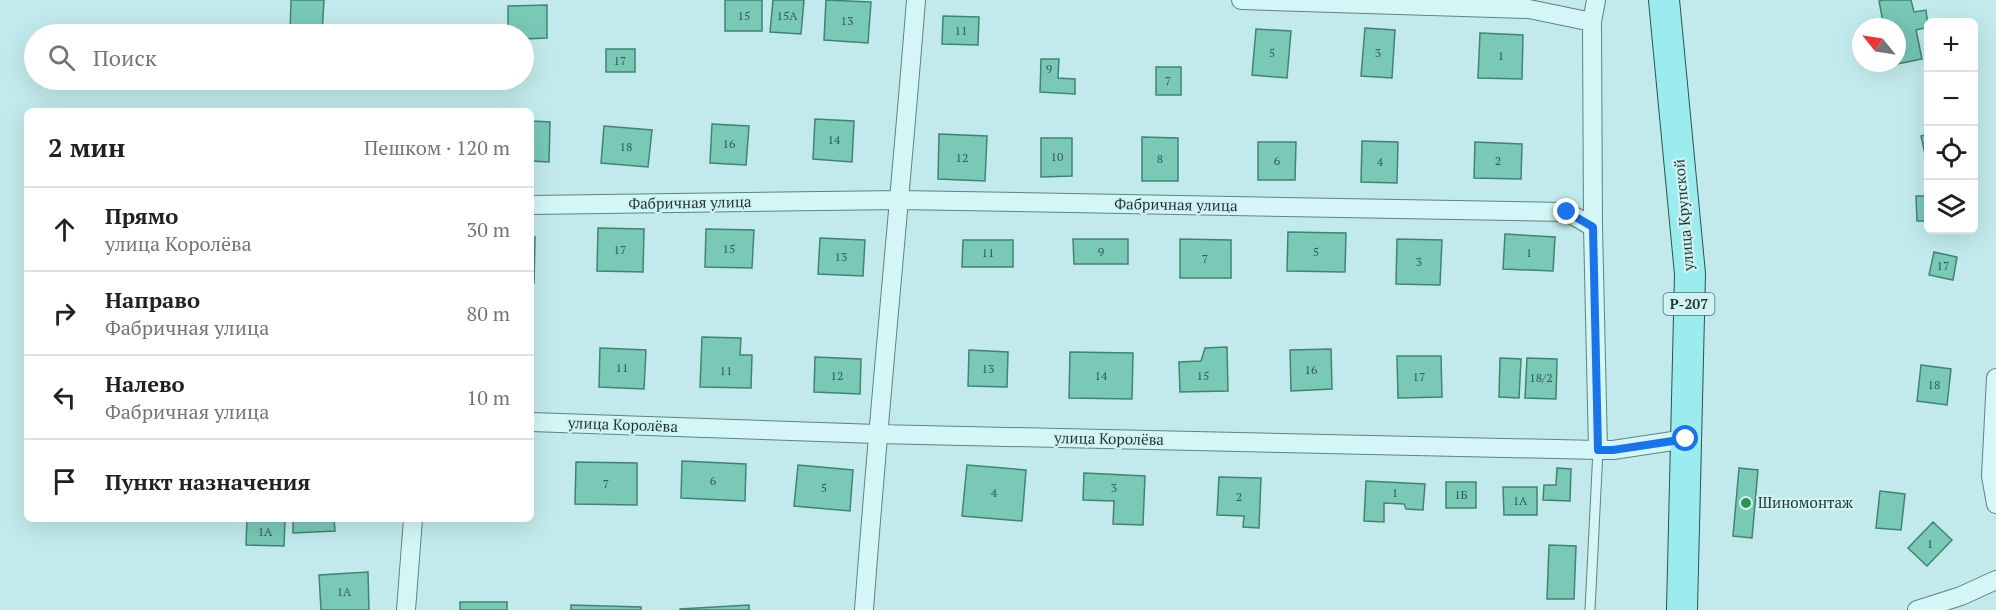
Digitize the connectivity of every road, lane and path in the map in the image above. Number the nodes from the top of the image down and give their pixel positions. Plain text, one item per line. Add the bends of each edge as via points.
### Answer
1 (916, 0) edge
2 (1241, 0) edge
3 (1596, 0) edge
4 (1664, 0) edge
5 (1592, 22) junction
6 (900, 200) junction
7 (534, 205) edge
8 (1593, 227) junction
9 (1996, 378) edge
10 (534, 422) edge
11 (877, 434) junction
12 (1686, 439) junction
13 (1598, 450) junction
14 (1996, 504) edge
15 (413, 522) edge
16 (1996, 580) edge
17 (406, 610) edge
18 (864, 610) edge
19 (1590, 610) edge
20 (1682, 610) edge
21 (1917, 610) edge

1 - 6 street
2 - 5 street via 1529,9
3 - 5 street
4 - 12 main road, улица Крупской / Р-207 via 1690,273
5 - 8 street
6 - 7 street, Фабричная улица
6 - 8 street, Фабричная улица via 1567,212
6 - 11 street
8 - 13 street
9 - 14 street via 1991,476
10 - 11 street, улица Королёва
11 - 13 street, улица Королёва
11 - 18 street
12 - 13 street, улица Королёва
12 - 20 main road, улица Крупской / Р-207
13 - 19 lane
15 - 17 street
16 - 21 street

